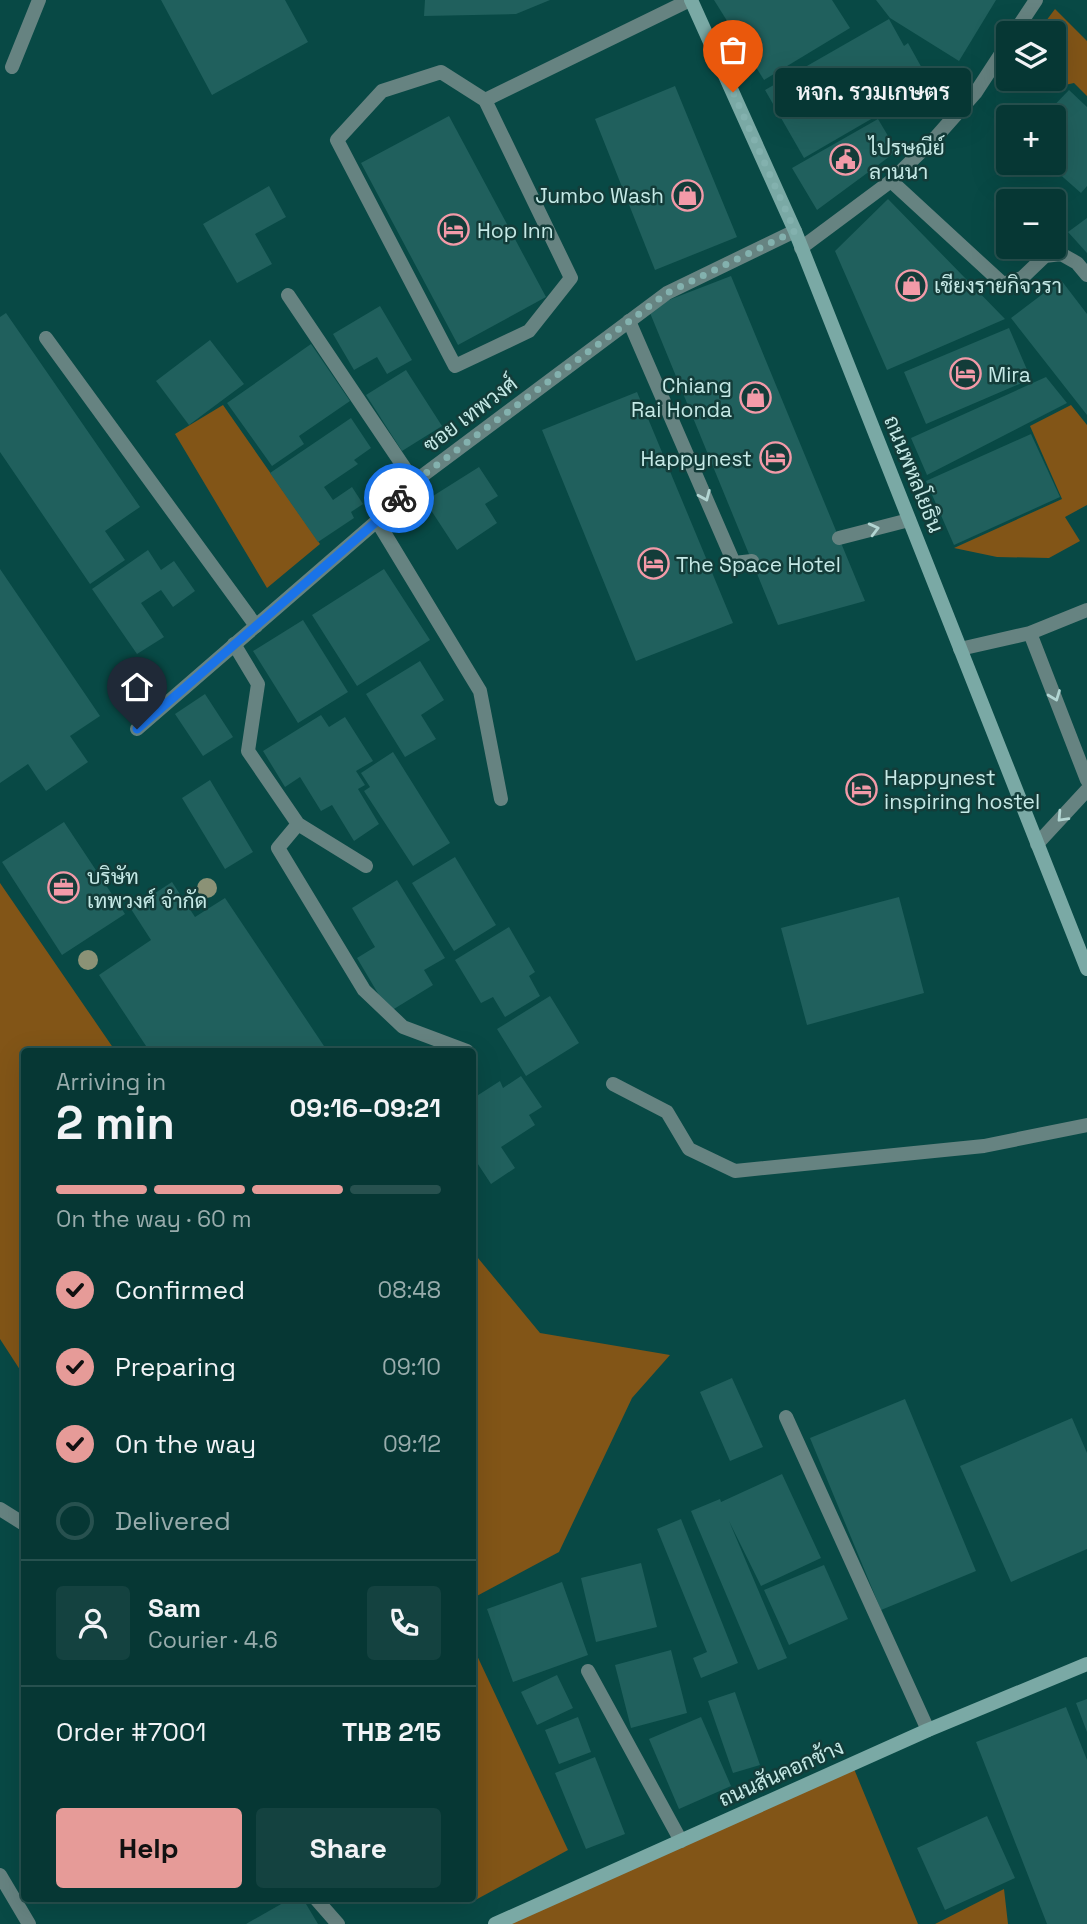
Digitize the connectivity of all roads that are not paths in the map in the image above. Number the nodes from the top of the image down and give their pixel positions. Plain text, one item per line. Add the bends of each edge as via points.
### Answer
1 (39, 0) edge
2 (690, 0) edge
3 (1036, 0) edge
4 (1022, 21) edge
5 (996, 61) edge
6 (12, 67) dead end
7 (485, 100) junction
8 (891, 181) junction
9 (795, 231) junction
10 (801, 248) junction
11 (1087, 275) edge
12 (288, 295) dead end
13 (629, 321) junction
14 (46, 338) dead end
15 (414, 482) junction
16 (909, 520) junction
17 (377, 521) junction
18 (839, 538) dead end
19 (752, 561) dead end
20 (1087, 610) edge
21 (256, 626) junction
22 (1030, 633) junction
23 (234, 644) junction
24 (960, 649) junction
25 (137, 729) dead end
26 (1087, 780) edge
27 (1087, 790) edge
28 (501, 799) dead end
29 (298, 824) junction
30 (1037, 844) junction
31 (366, 866) dead end
32 (1087, 969) edge
33 (459, 1048) edge
34 (613, 1084) dead end
35 (1087, 1125) edge
36 (786, 1416) dead end
37 (0, 1509) edge
38 (21, 1522) edge
39 (1087, 1664) edge
40 (588, 1671) dead end
41 (928, 1730) junction
42 (681, 1841) junction
43 (0, 1875) edge
44 (319, 1902) edge
45 (29, 1924) edge
46 (338, 1924) edge
47 (495, 1924) edge

1 - 6 street
2 - 7 street
2 - 9 main road, ถนนพหลโยธิน
3 - 4 street
5 - 8 street via 976,92
7 - 7 street via 572,278 529,331 455,366 337,140 382,91 441,72
8 - 10 street
8 - 11 street via 1003,284 1022,278 1045,256 1061,254
9 - 10 main road, ถนนพหลโยธิน
9 - 13 street, ซอย เทพวงศ์ via 667,293
10 - 16 main road, ถนนพหลโยธิน
12 - 15 street
13 - 15 street, ซอย เทพวงศ์
13 -> 19 street via 734,563
14 - 21 street
15 - 17 street, ซอย เทพวงศ์
18 -> 16 street
16 - 24 main road, ถนนพหลโยธิน
17 - 21 street, ซอย เทพวงศ์
17 - 28 street via 480,691
20 - 22 street
21 - 23 street, ซอย เทพวงศ์
22 - 24 street
22 -> 26 street
23 - 25 street, ซอย เทพวงศ์
23 - 29 street via 258,684 248,751
24 - 30 main road, ถนนพหลโยธิน
27 -> 30 street
29 - 31 street
29 - 33 street via 278,848 364,990 403,1027
30 - 32 main road, ถนนพหลโยธิน
34 - 35 street via 667,1112 689,1149 735,1171 984,1146
36 - 41 street
37 - 38 street
39 - 41 main road, ถนนสันคอกช้าง
40 - 42 street
41 - 42 main road, ถนนสันคอกช้าง
42 - 47 main road, ถนนสันคอกช้าง
43 - 45 street
44 - 46 street

